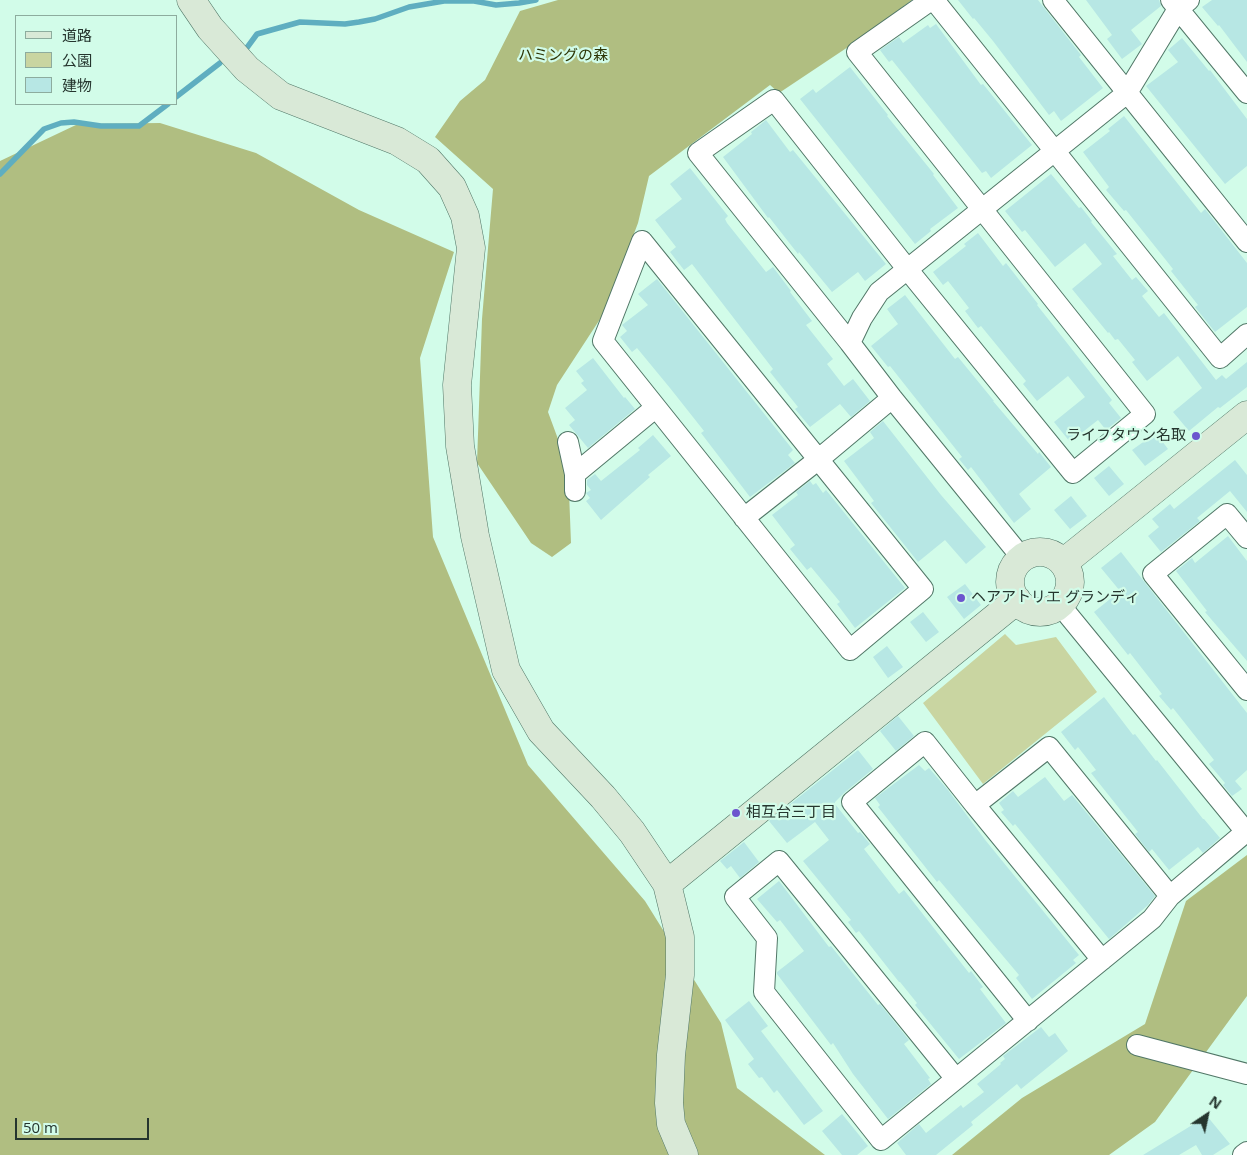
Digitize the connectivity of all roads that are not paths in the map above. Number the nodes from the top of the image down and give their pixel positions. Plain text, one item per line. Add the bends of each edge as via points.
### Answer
1 (190, 0) edge
2 (933, 0) edge
3 (1053, 0) edge
4 (1179, 3) edge
5 (1127, 93) junction
6 (1247, 93) edge
7 (1054, 152) junction
8 (981, 210) junction
9 (1247, 242) edge
10 (908, 270) junction
11 (1247, 334) edge
12 (850, 343) junction
13 (892, 398) junction
14 (655, 408) junction
15 (1247, 415) edge
16 (568, 442) dead end
17 (819, 459) junction
18 (744, 518) junction
19 (1247, 538) edge
20 (1022, 558) junction
21 (1063, 563) junction
22 (1017, 600) junction
23 (1060, 605) junction
24 (1247, 690) edge
25 (975, 805) junction
26 (1246, 832) edge
27 (667, 884) junction
28 (1170, 896) junction
29 (1102, 960) junction
30 (1028, 1021) junction
31 (1137, 1045) dead end
32 (1247, 1074) edge
33 (956, 1079) junction
34 (1247, 1152) edge
35 (684, 1155) edge
36 (1243, 1155) edge

1 - 27 street via 247,69 282,96 397,141 428,160 452,187 465,216 471,248 457,385 460,446 475,536 506,670 541,731 632,832
2 - 7 street
2 - 8 street via 857,52
3 - 5 street
4 - 5 street
4 - 6 street
5 - 7 street
5 - 9 street
7 - 8 street
7 - 11 street via 1220,358
8 - 10 street
8 - 10 street via 1145,414 1073,473
10 - 12 street via 879,292
10 - 12 street via 774,100 698,153
12 - 13 street
13 - 17 street
13 - 20 street
14 - 16 street via 575,483
14 - 17 street via 603,341 642,241
14 - 18 street
15 - 21 street
17 - 18 street
17 - 18 street via 923,589 850,650
19 - 24 street via 1227,514 1153,574
20 - 21 street via 1039,552 1056,557
20 - 22 street via 1012,573 1010,583
21 - 23 street via 1070,580 1066,597
22 - 23 street via 1032,611 1052,610
22 - 27 street
23 - 26 street
25 - 28 street via 1049,747
25 - 29 street
25 - 30 street via 925,742 852,802
26 - 28 street
27 - 35 street via 680,937 680,975 669,1103 671,1124
28 - 29 street via 1152,919
29 - 30 street
30 - 33 street
31 - 32 street
33 - 33 street via 780,861 735,897 767,938 764,992 881,1140
34 - 36 street

